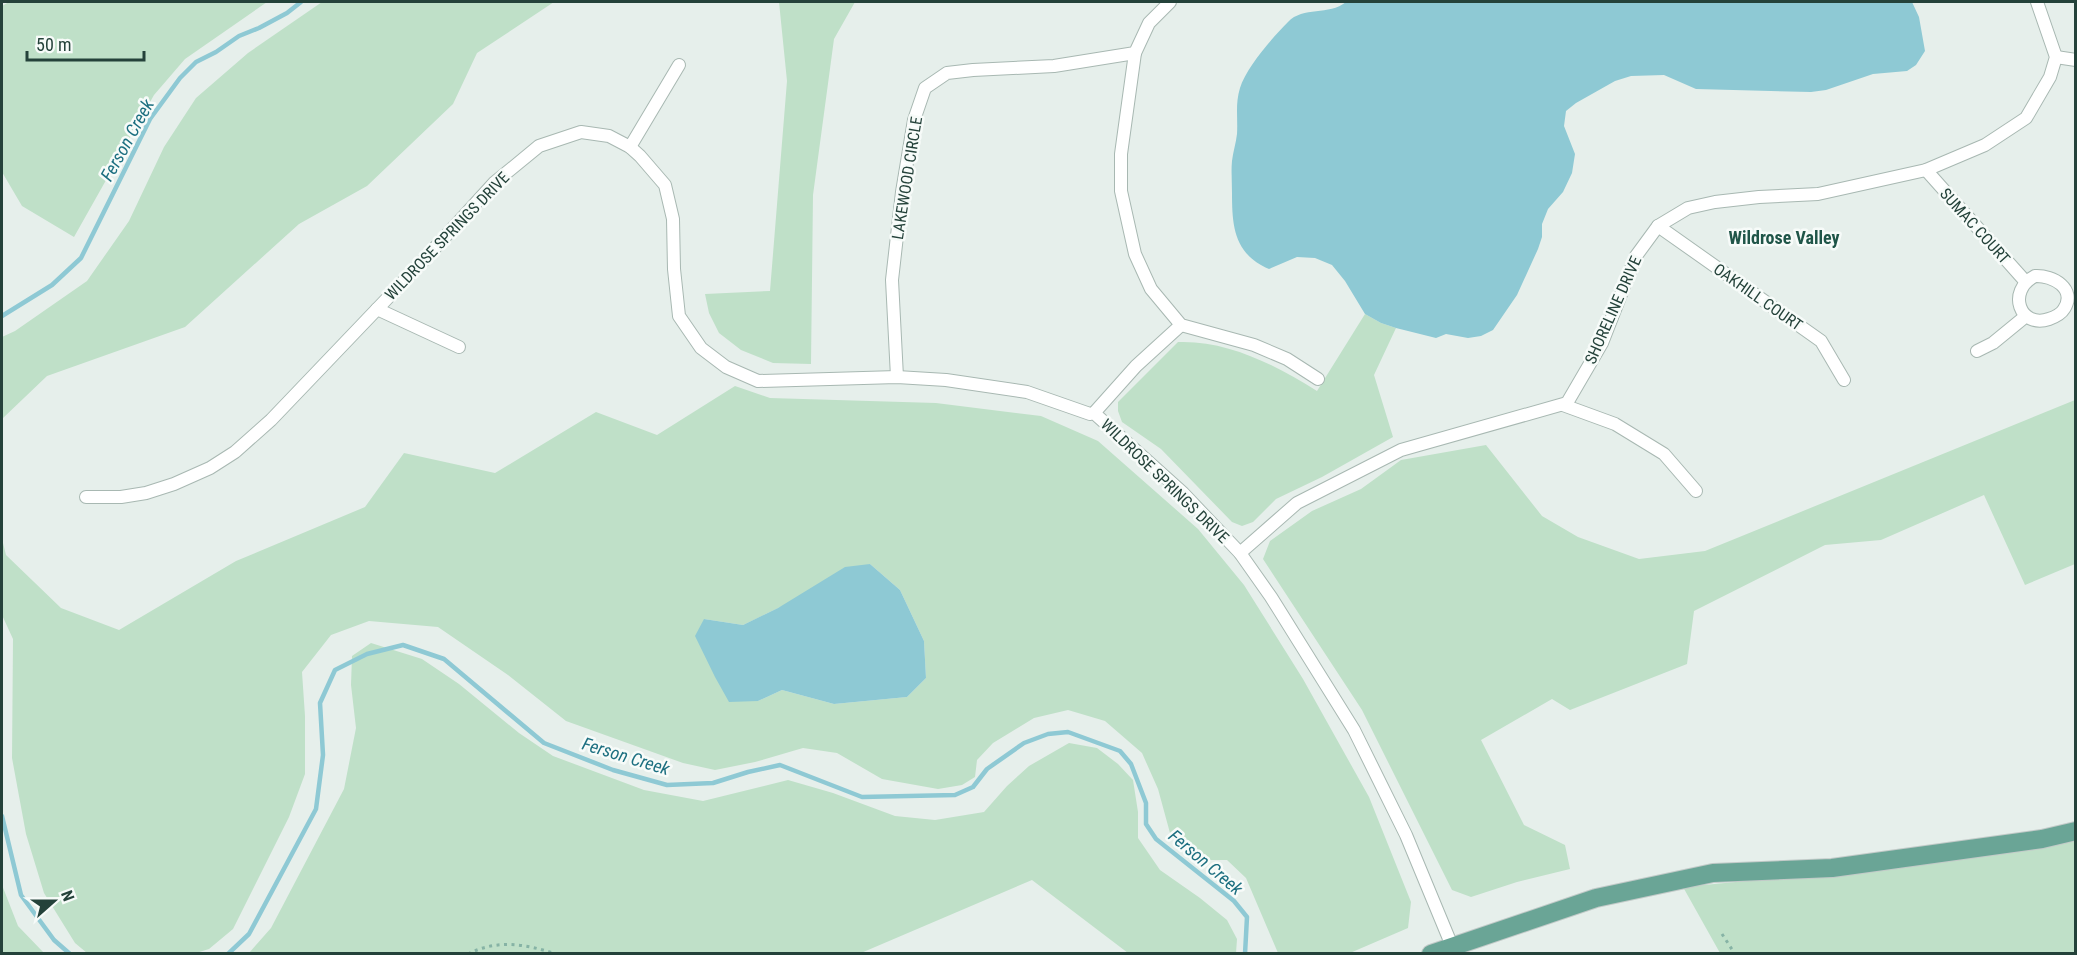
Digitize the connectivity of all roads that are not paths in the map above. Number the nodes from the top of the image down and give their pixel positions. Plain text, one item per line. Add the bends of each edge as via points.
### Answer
1 (1170, 2) edge
2 (2037, 2) edge
3 (1135, 53) junction
4 (2056, 57) junction
5 (2076, 60) edge
6 (679, 65) dead end
7 (630, 147) junction
8 (1926, 170) junction
9 (1658, 226) junction
10 (2025, 281) junction
11 (2071, 305) edge
12 (377, 309) junction
13 (2026, 316) junction
14 (1181, 325) junction
15 (459, 347) dead end
16 (1977, 351) dead end
17 (897, 377) junction
18 (1318, 379) dead end
19 (1844, 380) dead end
20 (1563, 405) junction
21 (1094, 413) junction
22 (1696, 491) dead end
23 (86, 497) dead end
24 (1240, 553) junction
25 (2076, 831) edge
26 (1452, 946) junction
27 (1431, 954) edge

1 - 3 street via 1149,23
2 - 4 street
3 - 14 street via 1121,154 1121,191 1139,263 1151,289
3 - 17 street, LAKEWOOD CIRCLE via 1054,66 947,73 925,88 914,120 892,280
4 - 5 street
4 - 8 street, SHORELINE DRIVE via 2050,77 2026,118 1985,145
6 - 7 street
7 - 12 street, WILDROSE SPRINGS DRIVE via 609,136 581,132 539,146 494,183
7 - 17 street, WILDROSE SPRINGS DRIVE via 665,185 674,219 679,316 701,348 726,367 758,381
8 - 9 street, SHORELINE DRIVE via 1818,194 1715,202 1688,208
8 - 10 street, SUMAC COURT
9 - 19 street, OAKHILL COURT via 1821,341
9 - 20 street, SHORELINE DRIVE via 1636,256 1602,343
10 - 11 street via 2035,276 2056,279
10 - 13 street via 2019,300
11 - 13 street via 2044,321
12 - 15 street
12 - 23 street, WILDROSE SPRINGS DRIVE via 235,452 210,468 146,493
13 - 16 street via 1993,344
14 - 18 street via 1254,345 1287,359
14 - 21 street via 1136,366
17 - 21 street, WILDROSE SPRINGS DRIVE via 1027,392
20 - 22 street via 1615,424 1664,454
20 - 24 street via 1401,450 1297,503
21 - 24 street, WILDROSE SPRINGS DRIVE via 1183,493
24 - 26 street, WILDROSE SPRINGS DRIVE via 1354,730 1406,835
25 - 26 main road via 1832,868 1713,873 1596,898
26 - 27 main road

